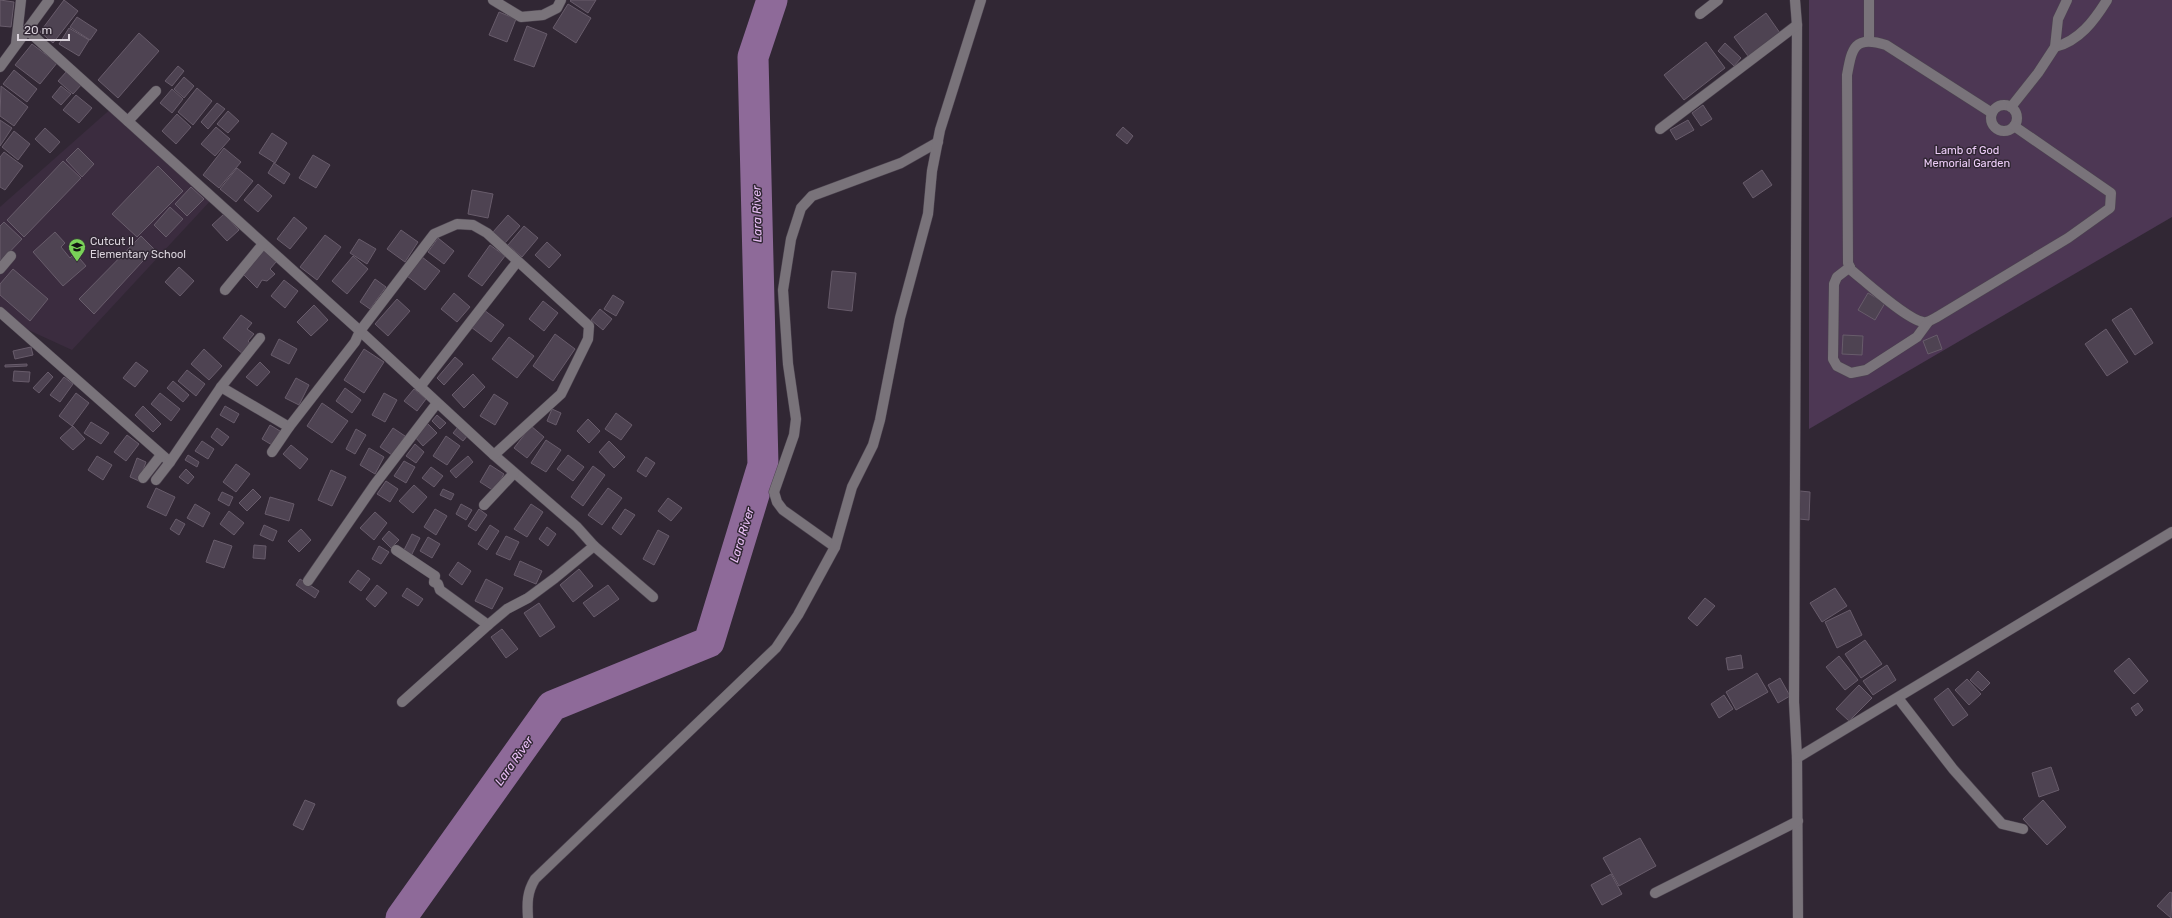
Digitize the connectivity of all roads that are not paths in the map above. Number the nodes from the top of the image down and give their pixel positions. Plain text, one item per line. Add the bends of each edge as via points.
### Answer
1 (21, 0) edge
2 (49, 0) edge
3 (493, 0) edge
4 (562, 0) edge
5 (981, 0) edge
6 (1718, 0) edge
7 (1795, 0) edge
8 (1869, 0) edge
9 (2067, 0) edge
10 (2107, 0) edge
11 (1700, 14) dead end
12 (1797, 25) junction
13 (27, 30) junction
14 (1869, 41) junction
15 (16, 44) junction
16 (2055, 47) junction
17 (0, 67) edge
18 (156, 91) dead end
19 (2011, 107) junction
20 (1992, 113) junction
21 (128, 121) junction
22 (2014, 126) junction
23 (1660, 129) dead end
24 (938, 142) junction
25 (263, 244) junction
26 (11, 256) dead end
27 (517, 262) junction
28 (1850, 267) junction
29 (0, 269) edge
30 (224, 290) dead end
31 (0, 312) edge
32 (1928, 322) junction
33 (360, 330) junction
34 (260, 338) dead end
35 (221, 387) junction
36 (420, 387) junction
37 (437, 403) junction
38 (289, 427) junction
39 (272, 452) dead end
40 (161, 455) junction
41 (494, 455) junction
42 (170, 462) junction
43 (514, 473) junction
44 (143, 478) dead end
45 (156, 480) dead end
46 (484, 504) dead end
47 (2172, 532) edge
48 (594, 546) junction
49 (835, 548) junction
50 (396, 550) dead end
51 (308, 581) dead end
52 (653, 597) dead end
53 (488, 625) junction
54 (1898, 698) junction
55 (402, 702) dead end
56 (1797, 758) junction
57 (1798, 821) junction
58 (2023, 829) dead end
59 (1655, 893) dead end
60 (528, 918) edge
61 (1798, 918) edge

1 - 15 street
2 - 13 street
3 - 4 street via 521,17 543,15 556,8
5 - 24 street
6 - 11 street
7 - 12 street
8 - 14 street
9 - 16 street via 2058,19
10 - 16 street via 2099,14 2084,30 2065,44
12 - 23 street
12 - 56 street via 1794,702
13 - 15 street
13 - 21 street
14 - 20 street via 1886,45
14 - 28 street via 1860,42 1855,46 1847,75
15 - 17 street
16 - 19 street
18 - 21 street
19 - 20 street via 1997,107
19 - 22 street via 2016,113 2017,120
20 - 22 street via 1991,120 2000,130 2008,130
21 - 25 street
22 - 32 street via 2111,194 2110,208 2068,238
24 - 49 street via 928,214 900,318 880,420 873,445 852,487
24 - 49 street via 901,163 812,196 801,208 791,239 783,290 788,364 796,419 794,435 774,492 783,510
25 - 30 street
25 - 33 street
26 - 29 street
27 - 33 street via 487,233 474,225 457,224 445,228 434,234
27 - 36 street
27 - 41 street via 589,326 590,333 560,394
28 - 32 street via 1904,312 1922,322
28 - 32 street via 1837,277 1834,284 1833,359 1837,366 1851,373 1866,370 1917,337
31 - 40 street
33 - 36 street
33 - 38 street via 355,342
34 - 35 street
35 - 38 street
35 - 42 street
36 - 37 street
37 - 41 street
37 - 51 street via 375,484
38 - 39 street
40 - 42 street
40 - 44 street
41 - 43 street
42 - 45 street
43 - 46 street
43 - 48 street via 577,527
47 - 54 street
48 - 52 street
48 - 53 street via 556,578 507,609
49 - 60 street via 776,648 535,879 527,900
50 - 53 street via 435,576 434,582 440,590
53 - 55 street
54 - 56 street
54 - 58 street via 1953,769 2002,824
56 - 57 street
57 - 59 street
57 - 61 street

